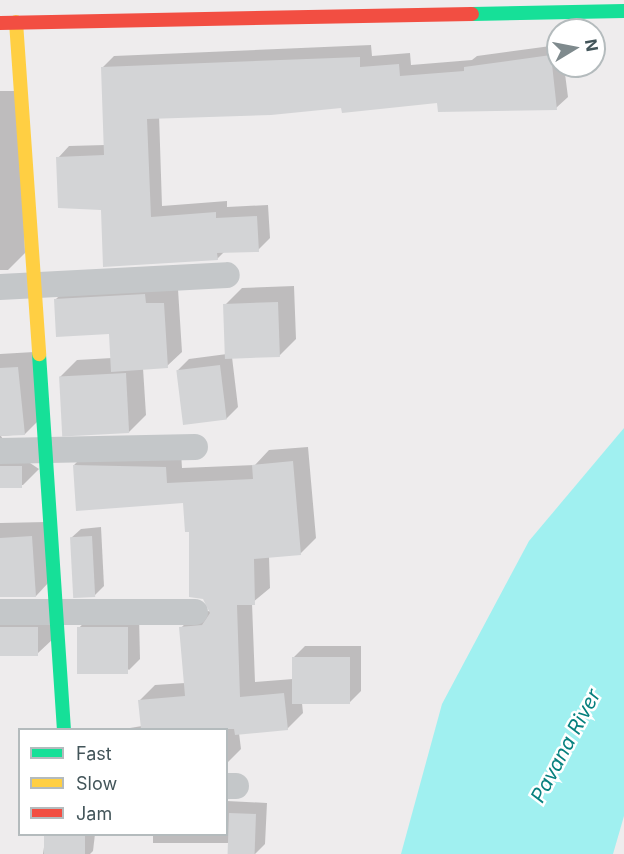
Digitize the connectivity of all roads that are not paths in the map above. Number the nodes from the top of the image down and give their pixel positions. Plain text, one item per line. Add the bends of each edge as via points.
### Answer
1 (624, 11) edge
2 (16, 22) junction
3 (0, 23) edge
4 (227, 275) dead end
5 (33, 284) junction
6 (0, 287) edge
7 (195, 447) dead end
8 (0, 451) edge
9 (45, 451) junction
10 (0, 612) edge
11 (56, 612) junction
12 (195, 612) dead end
13 (64, 728) edge

1 - 2 street
2 - 3 street
2 - 5 street
4 - 5 street
5 - 6 street
5 - 9 street
7 - 9 street
8 - 9 street
9 - 11 street
10 - 11 street
11 - 12 street
11 - 13 street

